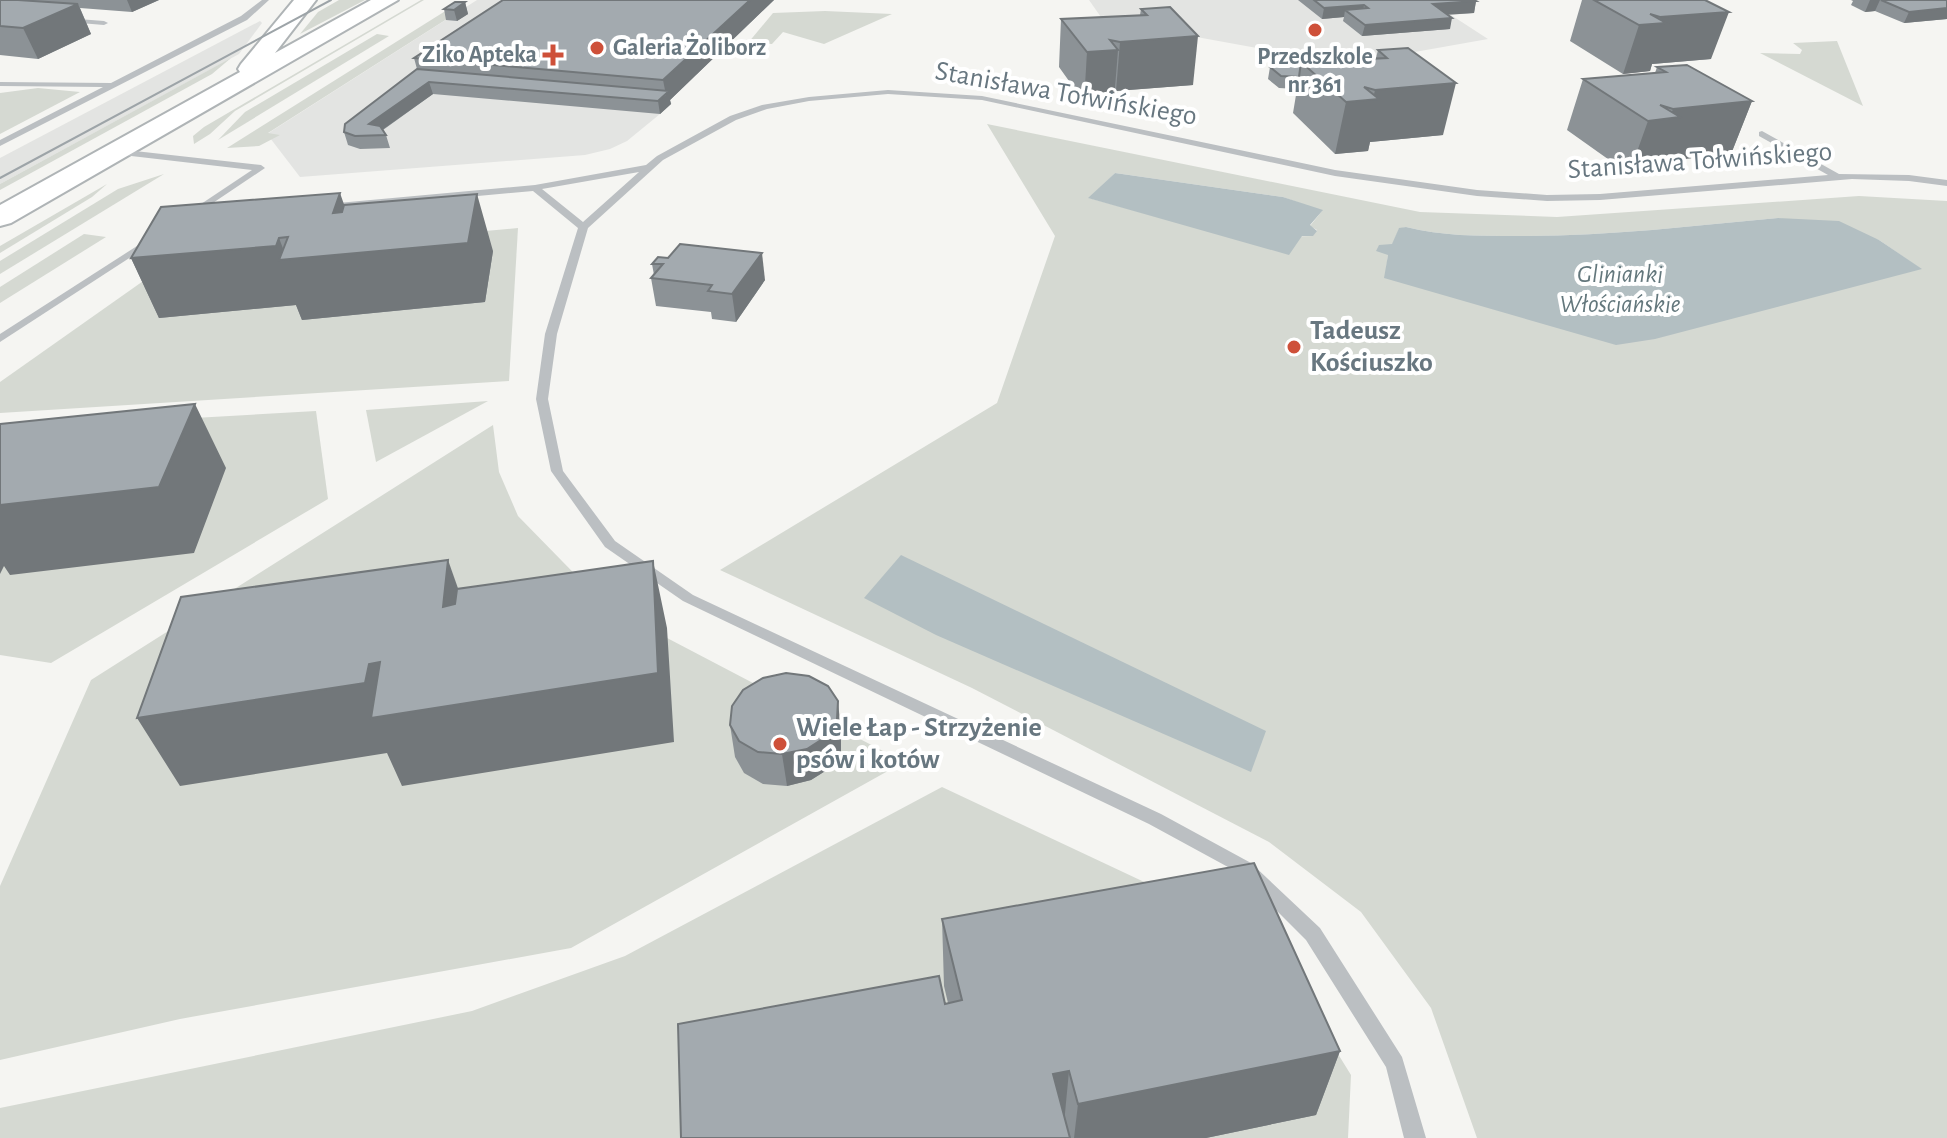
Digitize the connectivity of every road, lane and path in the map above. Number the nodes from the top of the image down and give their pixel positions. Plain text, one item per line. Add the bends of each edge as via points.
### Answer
1 (266, 0) edge
2 (305, 0) edge
3 (387, 0) edge
4 (59, 20) edge
5 (104, 23) dead end
6 (1, 85) edge
7 (113, 85) junction
8 (232, 88) junction
9 (1762, 134) dead end
10 (0, 143) edge
11 (117, 152) junction
12 (646, 168) junction
13 (1837, 177) junction
14 (1947, 183) edge
15 (535, 188) junction
16 (318, 207) edge
17 (0, 217) edge
18 (209, 217) edge
19 (583, 227) junction
20 (159, 235) edge
21 (0, 339) edge
22 (1415, 1138) edge

1 - 7 street via 244,18
2 - 8 main road
3 - 8 main road
4 - 5 street
6 - 7 street
7 - 10 street
8 - 11 main road
9 - 13 street
11 - 17 main road
11 - 18 street via 261,168 183,220
12 - 13 street, Stanisława Tołwińskiego via 705,130 765,107 888,92 982,98 1335,173 1477,193 1600,197
12 - 15 street
12 - 19 street, Stanisława Tołwińskiego
13 - 14 street, Stanisława Tołwińskiego
15 - 16 street
15 - 19 street
19 - 22 street via 551,334 542,399 557,471 610,544 688,598 1155,819 1245,868 1313,934 1395,1064
20 - 21 street

